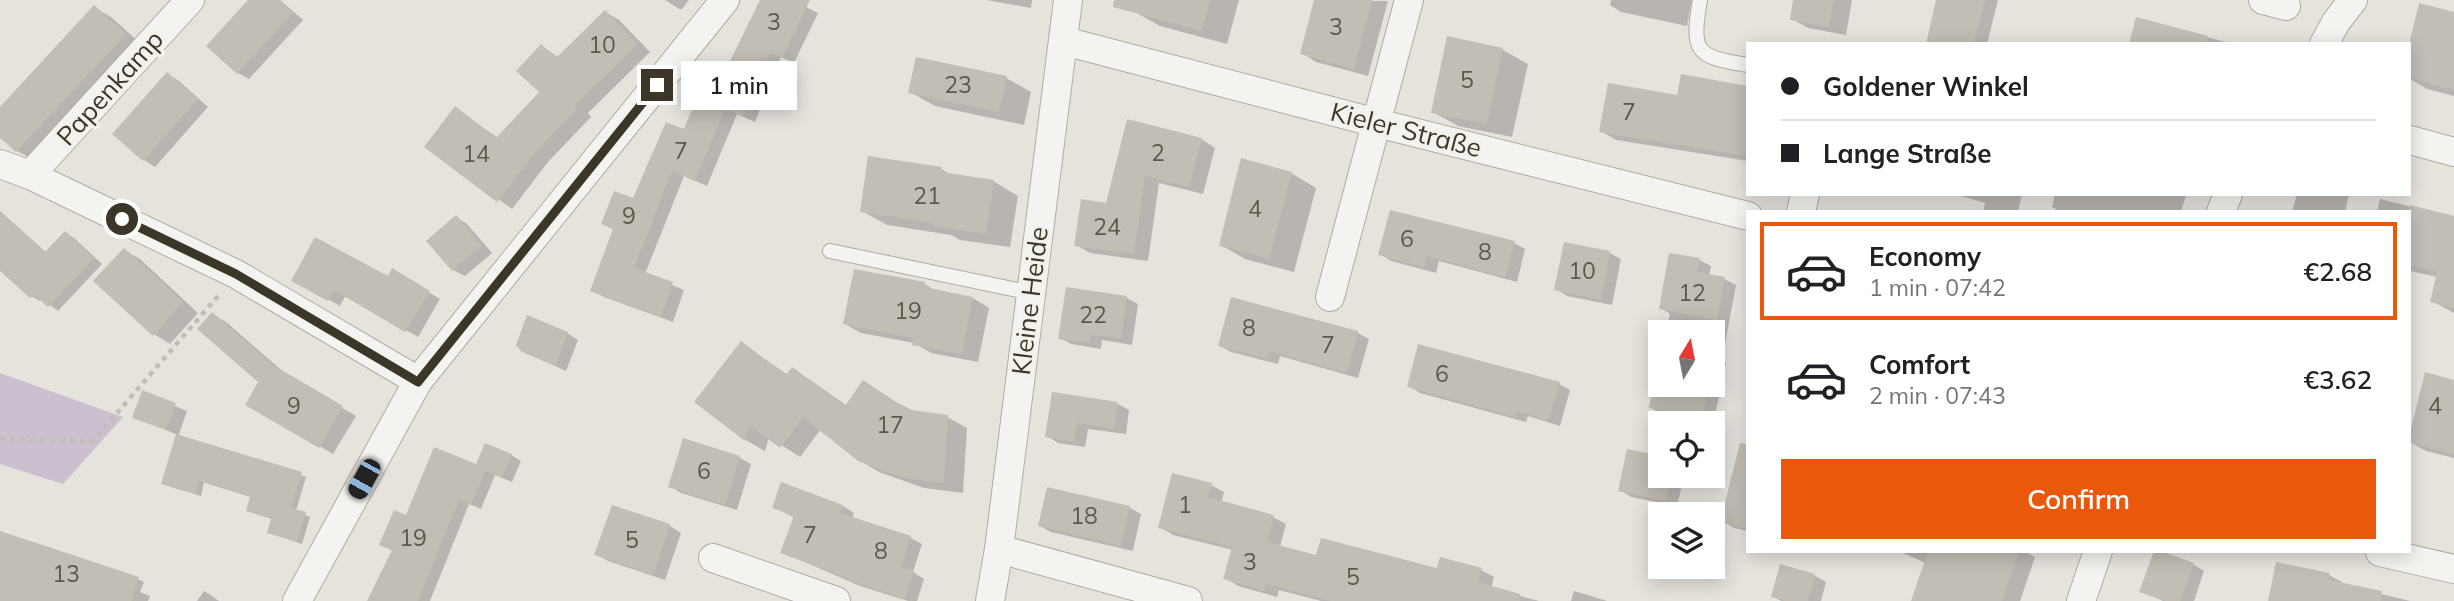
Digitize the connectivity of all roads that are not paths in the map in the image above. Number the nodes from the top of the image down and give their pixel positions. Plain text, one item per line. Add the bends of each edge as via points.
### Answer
1 (190, 0) edge
2 (725, 0) edge
3 (1068, 0) edge
4 (1409, 0) edge
5 (1700, 0) edge
6 (2353, 0) edge
7 (1064, 41) junction
8 (2325, 42) edge
9 (1746, 65) edge
10 (1377, 123) junction
11 (2411, 140) edge
12 (2454, 152) edge
13 (0, 164) edge
14 (30, 175) junction
15 (1746, 215) edge
16 (830, 251) dead end
17 (1032, 293) junction
18 (1330, 297) dead end
19 (418, 382) junction
20 (999, 549) junction
21 (2097, 553) edge
22 (2384, 553) edge
23 (713, 558) dead end
24 (2454, 569) edge
25 (297, 601) edge
26 (836, 601) edge
27 (989, 601) edge
28 (1188, 601) edge
29 (2081, 601) edge

1 - 14 street, Papenkamp
2 - 19 street
3 - 7 street, Kleine Heide
4 - 10 street
5 - 9 lane via 1695,30 1698,45 1706,56
6 - 8 street
7 - 10 street, Kieler Straße
7 - 17 street, Kleine Heide
10 - 15 street, Kieler Straße
10 - 18 street
11 - 12 street
13 - 14 street
14 - 19 street via 236,274
16 - 17 lane
17 - 20 street, Kleine Heide
19 - 25 street
20 - 27 street, Kleine Heide
20 - 28 street
21 - 29 street
22 - 24 street
23 - 26 street

